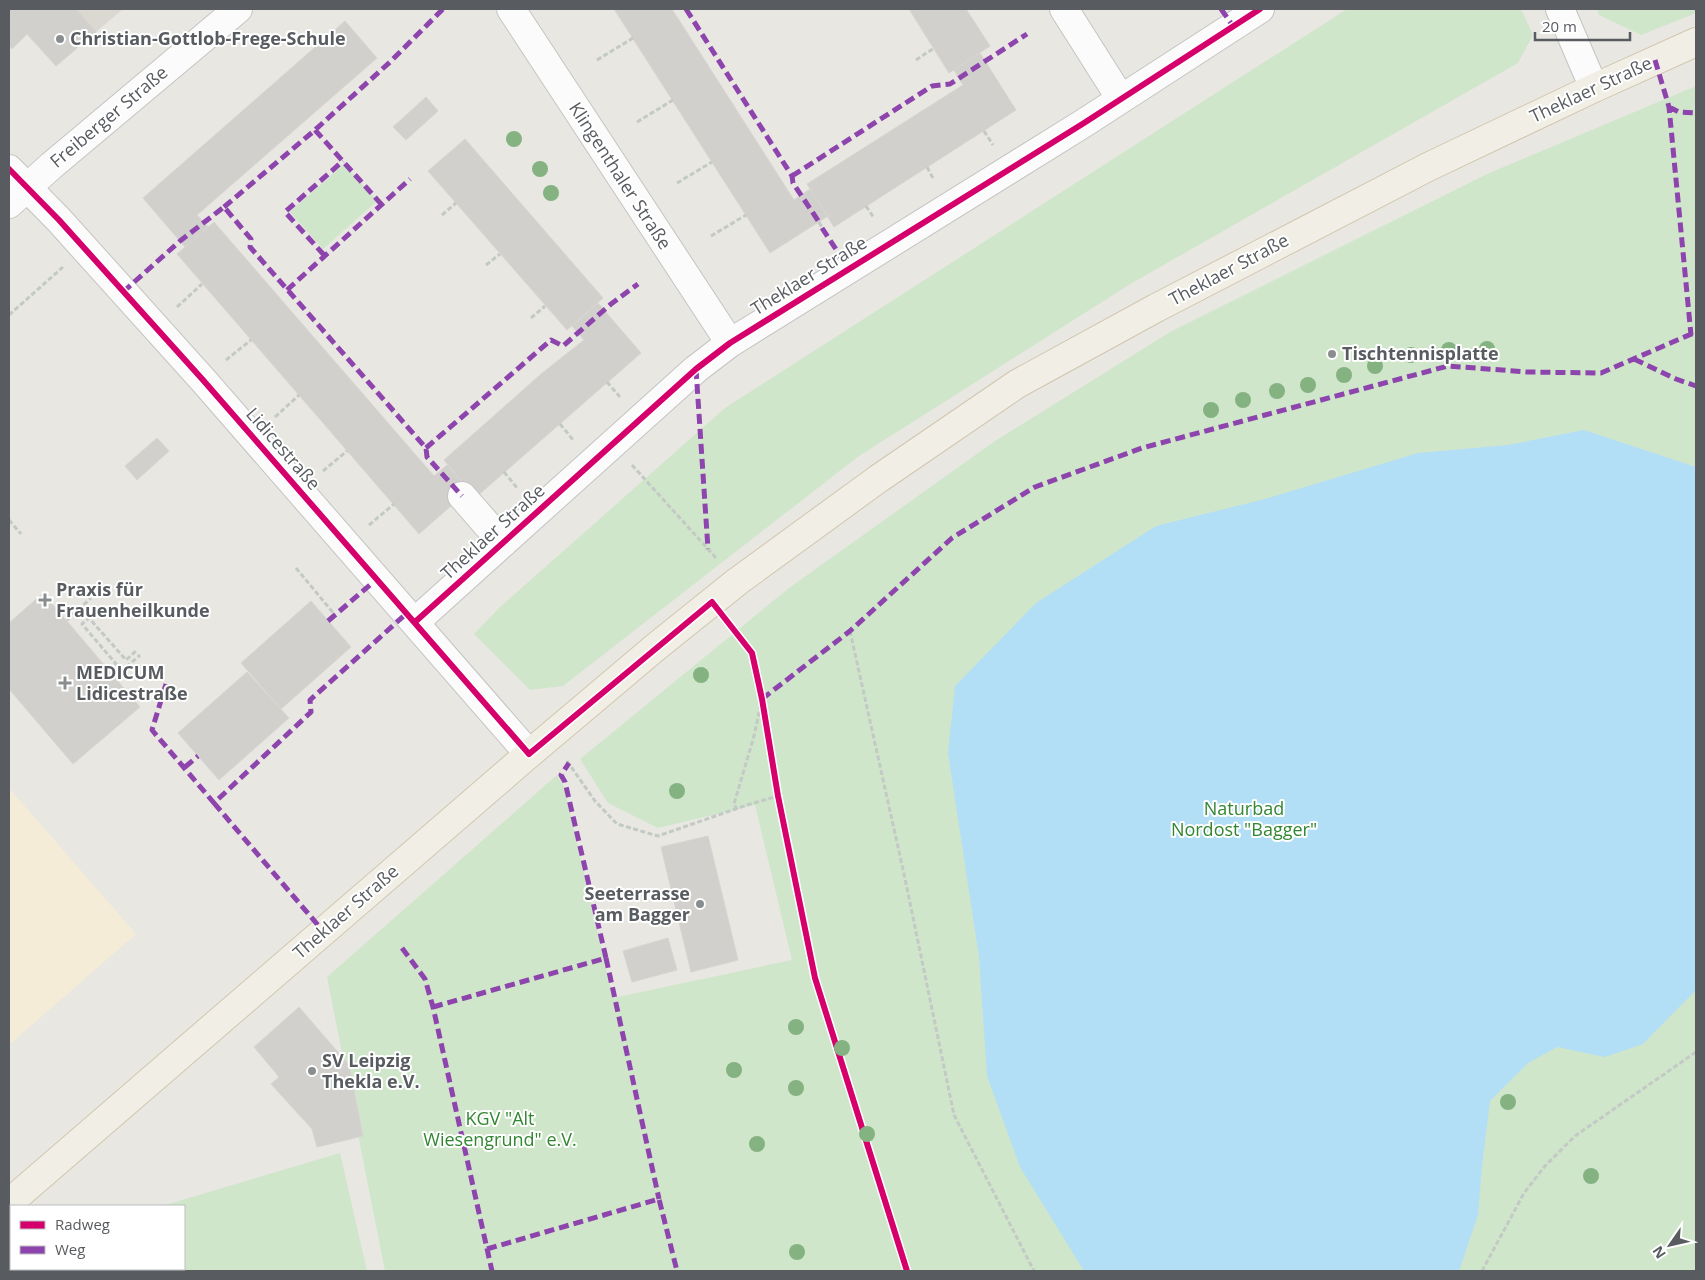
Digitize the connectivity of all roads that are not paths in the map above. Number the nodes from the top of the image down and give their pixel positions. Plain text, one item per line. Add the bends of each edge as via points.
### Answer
1 (238, 9) edge
2 (511, 9) edge
3 (1064, 9) edge
4 (1260, 9) edge
5 (1560, 9) edge
6 (1696, 42) edge
7 (1594, 88) junction
8 (1121, 99) junction
9 (15, 187) edge
10 (730, 343) junction
11 (462, 496) dead end
12 (503, 543) junction
13 (415, 622) junction
14 (539, 745) junction
15 (9, 1203) edge

1 - 9 street, Freiberger Straße
2 - 10 street, Klingenthaler Straße
3 - 8 street
4 - 8 street, Theklaer Straße
5 - 7 street
6 - 7 main road, Theklaer Straße
7 - 14 main road, Theklaer Straße via 1419,171 1018,384 878,479 738,581
8 - 10 street, Theklaer Straße
9 - 13 street, Lidicestraße via 84,248
10 - 12 street, Theklaer Straße via 696,369
11 - 12 street
12 - 13 street, Theklaer Straße
13 - 14 street, Lidicestraße
14 - 15 main road, Theklaer Straße

